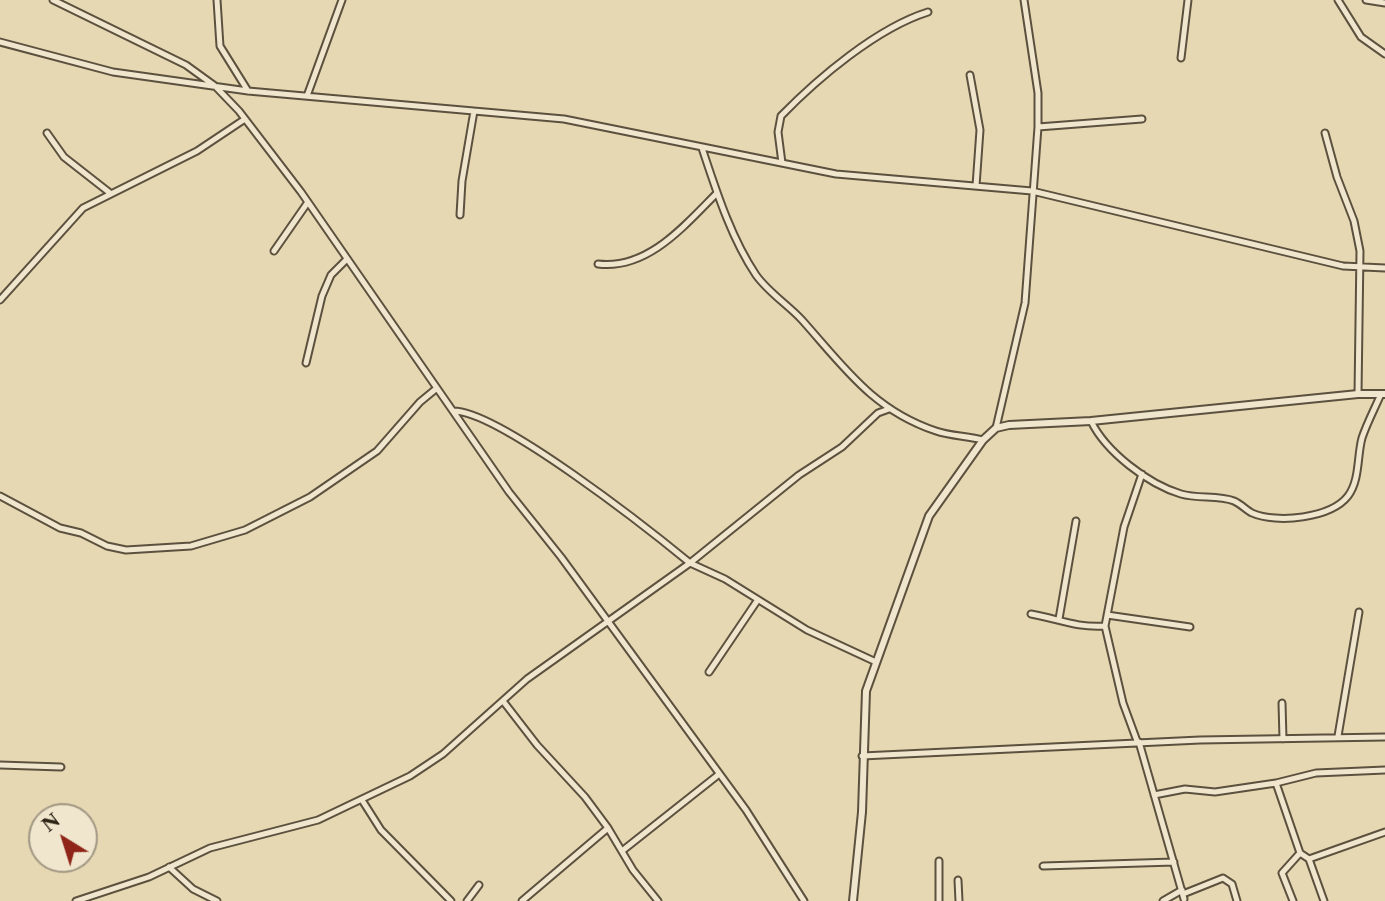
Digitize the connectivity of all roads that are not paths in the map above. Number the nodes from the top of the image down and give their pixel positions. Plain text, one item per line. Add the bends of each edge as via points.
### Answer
1 (53, 0) edge
2 (217, 0) edge
3 (342, 0) edge
4 (1024, 0) edge
5 (1188, 0) edge
6 (1338, 0) edge
7 (1366, 0) edge
8 (1385, 3) edge
9 (928, 12) dead end
10 (0, 43) edge
11 (1385, 54) edge
12 (1181, 58) dead end
13 (970, 75) dead end
14 (215, 86) junction
15 (248, 91) junction
16 (307, 96) junction
17 (474, 111) junction
18 (245, 119) junction
19 (1142, 119) dead end
20 (1038, 127) junction
21 (47, 133) dead end
22 (1325, 133) dead end
23 (702, 148) junction
24 (782, 163) junction
25 (976, 186) junction
26 (1032, 191) junction
27 (110, 193) junction
28 (717, 193) junction
29 (308, 202) junction
30 (460, 215) dead end
31 (274, 251) dead end
32 (347, 259) junction
33 (598, 264) dead end
34 (1362, 267) junction
35 (1385, 268) edge
36 (14, 285) junction
37 (22, 292) dead end
38 (0, 300) edge
39 (306, 363) dead end
40 (437, 388) junction
41 (1359, 394) junction
42 (1383, 394) edge
43 (889, 409) junction
44 (453, 411) junction
45 (1091, 421) junction
46 (996, 428) junction
47 (983, 440) junction
48 (1142, 474) junction
49 (0, 496) edge
50 (1076, 521) dead end
51 (690, 564) junction
52 (757, 601) junction
53 (1359, 612) dead end
54 (1031, 614) dead end
55 (1107, 615) junction
56 (1059, 619) junction
57 (608, 621) junction
58 (1105, 626) junction
59 (1190, 627) dead end
60 (876, 662) junction
61 (709, 672) dead end
62 (503, 701) junction
63 (1282, 703) dead end
64 (1338, 736) junction
65 (1385, 737) edge
66 (1283, 739) junction
67 (1138, 742) junction
68 (862, 757) junction
69 (0, 765) edge
70 (61, 767) dead end
71 (1385, 770) edge
72 (718, 775) junction
73 (1276, 783) junction
74 (1154, 795) junction
75 (362, 800) junction
76 (608, 828) junction
77 (1385, 832) edge
78 (622, 851) junction
79 (1300, 853) junction
80 (1309, 859) junction
81 (939, 860) dead end
82 (1174, 862) junction
83 (1043, 866) dead end
84 (169, 867) junction
85 (958, 880) dead end
86 (479, 885) dead end
87 (1183, 894) junction
88 (76, 901) edge
89 (217, 901) edge
90 (451, 901) edge
91 (467, 901) edge
92 (522, 901) edge
93 (658, 901) edge
94 (804, 901) edge
95 (853, 901) edge
96 (939, 901) edge
97 (959, 901) edge
98 (1163, 901) edge
99 (1237, 901) edge
100 (1293, 901) edge
101 (1324, 901) edge

1 - 14 street via 164,53
2 - 15 street via 220,46
3 - 16 street
4 - 20 street via 1038,93
5 - 12 street
6 - 11 street via 1361,37
7 - 8 street
9 - 24 street via 901,21 847,58 781,117
10 - 14 street via 113,72
13 - 25 street via 980,131
14 - 15 street
14 - 18 street
15 - 16 street
16 - 17 street
17 - 23 street via 564,120
17 - 30 street
18 - 27 street via 197,151
18 - 29 street
19 - 20 street
20 - 26 street
21 - 27 street via 64,157
22 - 34 street via 1354,220
23 - 24 street
23 - 28 street
24 - 25 street via 836,174
25 - 26 street
26 - 34 street
26 - 46 street via 1025,303
27 - 36 street via 83,208
28 - 33 street via 659,247 618,267
28 - 43 street via 757,276 855,383
29 - 31 street
29 - 32 street
32 - 39 street via 331,275 322,296
32 - 40 street
34 - 35 street
34 - 41 street
36 - 37 street
36 - 38 street
40 - 44 street
40 - 49 street via 377,451 310,498 245,530 191,546 126,550 107,546 60,528
41 - 42 street
41 - 45 street
42 - 48 street via 1361,440 1348,496 1314,515 1291,519 1264,516 1229,500 1182,495
43 - 47 street via 937,432
43 - 51 street via 878,413 842,447 799,475
44 - 51 street via 486,422 542,454 644,525
44 - 57 street
45 - 46 street
45 - 48 street via 1098,435
46 - 47 street
47 - 60 street via 929,516
48 - 55 street via 1124,527
50 - 56 street
51 - 52 street via 725,579
51 - 57 street
52 - 60 street
52 - 61 street
53 - 64 street
54 - 56 street
55 - 58 street
55 - 59 street
56 - 58 street via 1080,628
57 - 62 street via 527,678
57 - 72 street
58 - 67 street via 1123,703
60 - 68 street via 866,691
62 - 75 street via 424,768
62 - 76 street
63 - 66 street
64 - 65 street
64 - 66 street
66 - 67 street
67 - 68 street
67 - 74 street
68 - 95 street
69 - 70 street
71 - 73 street via 1316,773
72 - 78 street
72 - 94 street via 772,847
73 - 74 street
73 - 79 street
74 - 82 street
75 - 84 street via 297,828 237,839
75 - 90 street via 381,830
76 - 78 street
76 - 92 street
77 - 80 street
78 - 93 street
79 - 80 street
79 - 100 street via 1282,873
80 - 101 street
81 - 96 street
82 - 83 street
82 - 87 street
84 - 88 street
84 - 89 street via 193,889
85 - 97 street
86 - 91 street
87 - 98 street
87 - 99 street via 1223,878 1232,884

